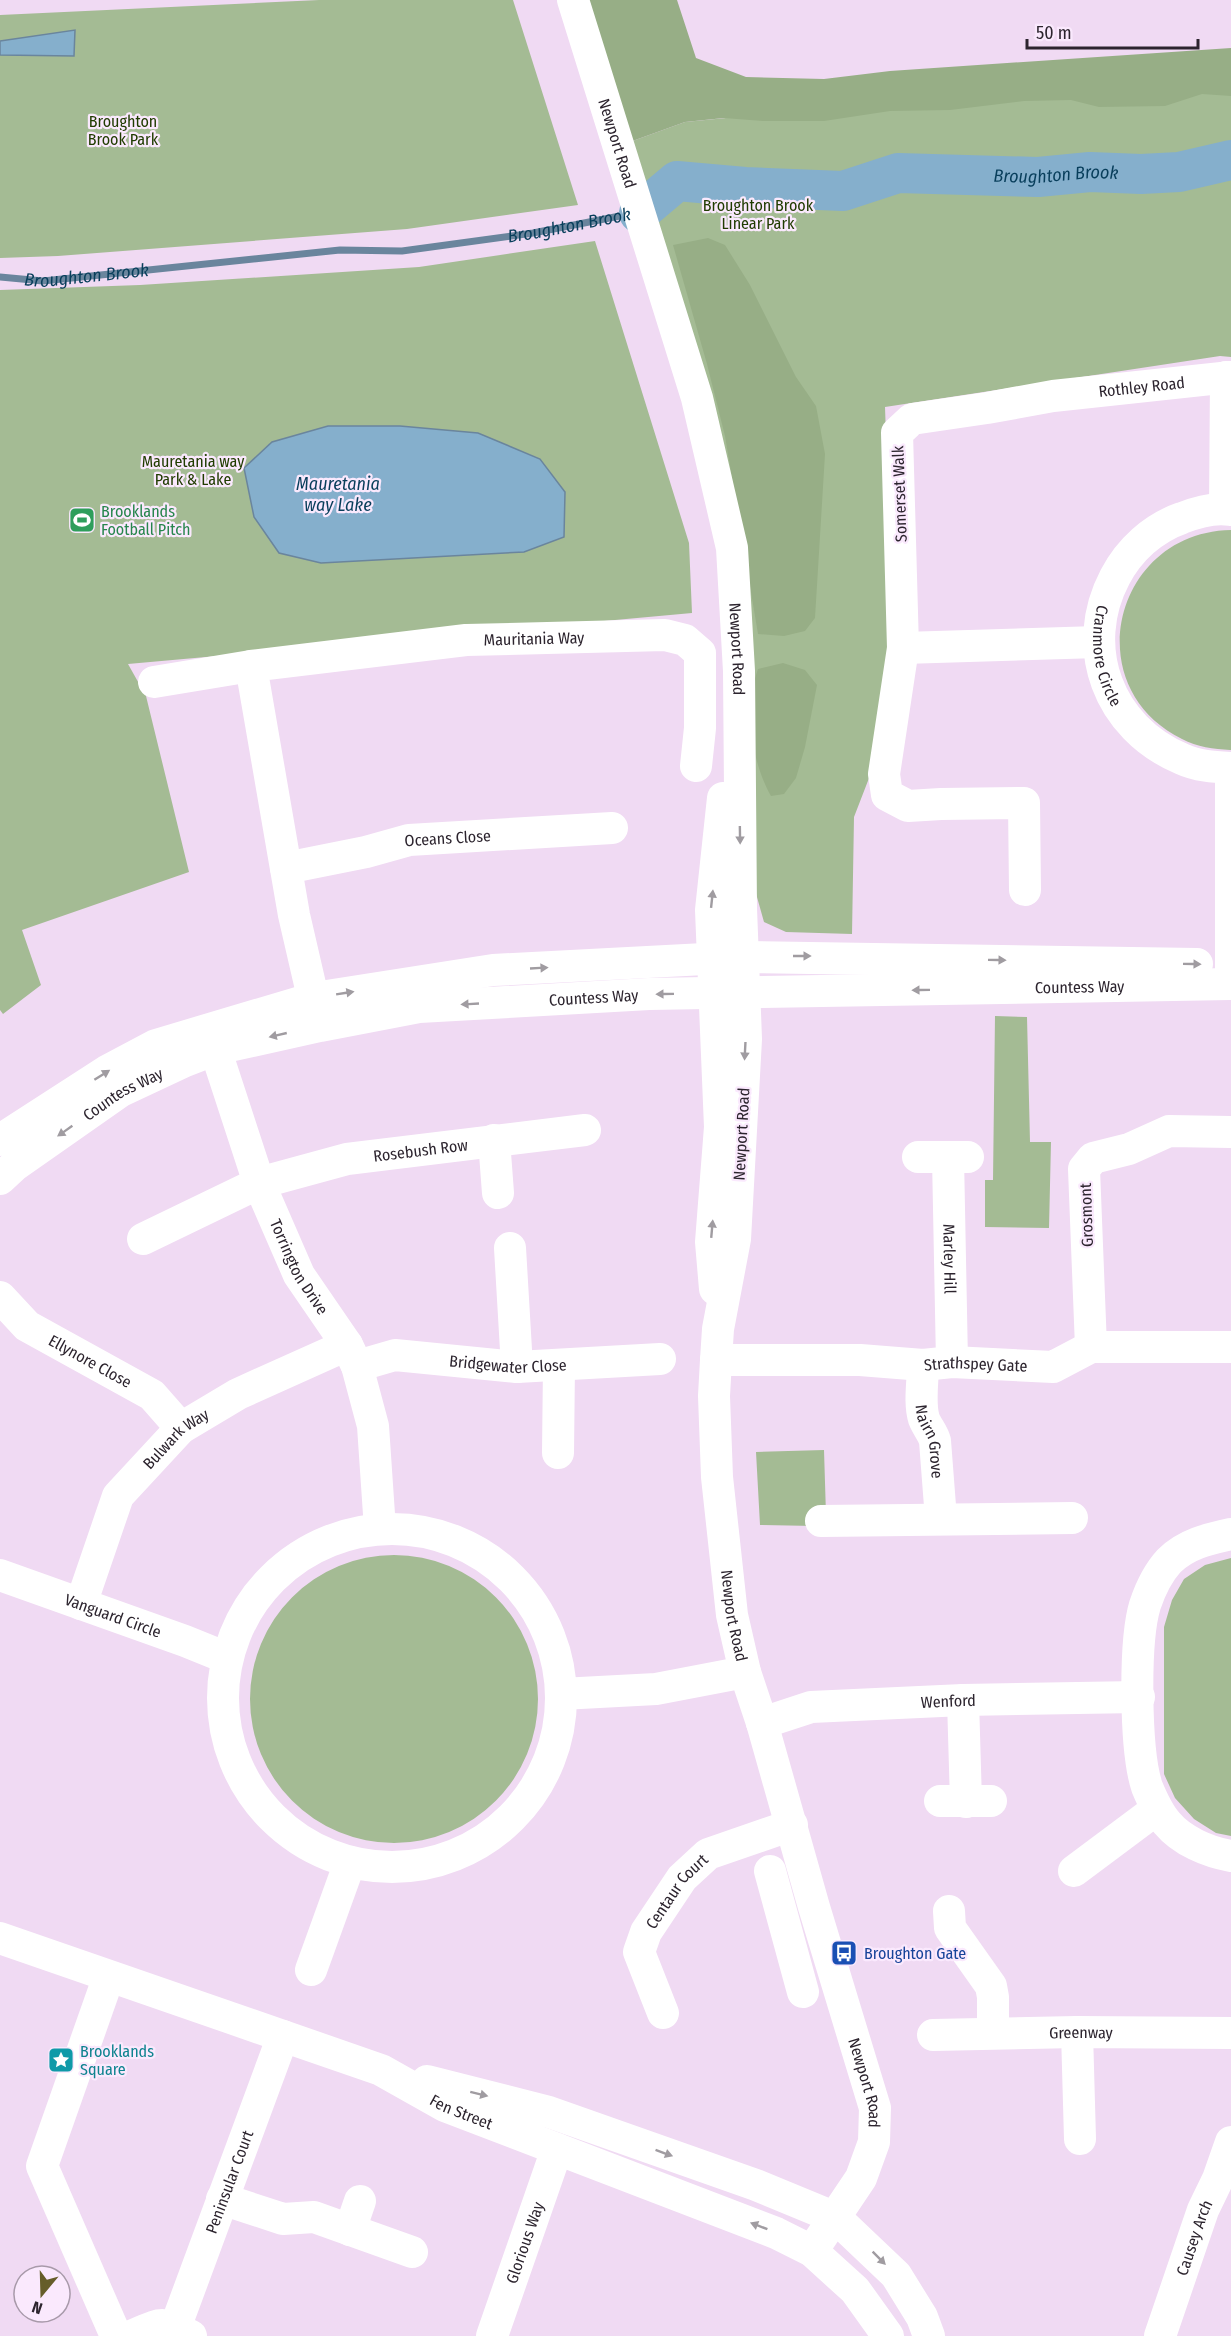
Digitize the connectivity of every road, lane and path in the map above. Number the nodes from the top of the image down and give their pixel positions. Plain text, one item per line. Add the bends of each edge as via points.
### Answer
1 (573, 0) edge
2 (1228, 377) edge
3 (1053, 396) joint
4 (1228, 510) edge
5 (1098, 642) junction
6 (903, 648) junction
7 (250, 666) junction
8 (739, 671) junction
9 (154, 682) dead end
10 (696, 766) dead end
11 (1231, 768) edge
12 (612, 828) dead end
13 (286, 868) junction
14 (1025, 890) dead end
15 (712, 957) junction
16 (743, 957) junction
17 (1231, 974) edge
18 (730, 993) junction
19 (317, 1012) junction
20 (212, 1039) junction
21 (585, 1130) dead end
22 (1231, 1132) edge
23 (0, 1140) edge
24 (494, 1140) junction
25 (945, 1157) dead end
26 (0, 1179) edge
27 (258, 1183) junction
28 (498, 1193) dead end
29 (143, 1239) dead end
30 (510, 1248) dead end
31 (0, 1297) edge
32 (1091, 1347) junction
33 (1231, 1347) edge
34 (352, 1356) junction
35 (660, 1359) dead end
36 (716, 1360) junction
37 (937, 1364) junction
38 (559, 1365) junction
39 (516, 1367) junction
40 (181, 1428) junction
41 (558, 1453) dead end
42 (1071, 1518) dead end
43 (941, 1519) junction
44 (821, 1521) dead end
45 (380, 1529) junction
46 (1231, 1534) edge
47 (0, 1575) edge
48 (81, 1604) junction
49 (227, 1658) junction
50 (745, 1671) junction
51 (561, 1694) junction
52 (1139, 1697) junction
53 (963, 1700) junction
54 (762, 1723) junction
55 (966, 1801) dead end
56 (1157, 1809) junction
57 (792, 1825) junction
58 (1231, 1856) edge
59 (350, 1862) junction
60 (770, 1871) dead end
61 (1074, 1873) dead end
62 (814, 1907) junction
63 (949, 1911) dead end
64 (782, 1917) junction
65 (0, 1938) edge
66 (311, 1970) dead end
67 (104, 1990) dead end
68 (802, 1992) dead end
69 (663, 2013) dead end
70 (1077, 2032) junction
71 (993, 2033) junction
72 (1231, 2033) edge
73 (933, 2035) dead end
74 (283, 2036) junction
75 (381, 2070) junction
76 (1080, 2139) dead end
77 (1231, 2142) edge
78 (557, 2149) junction
79 (222, 2199) junction
80 (360, 2201) dead end
81 (836, 2218) junction
82 (350, 2230) junction
83 (812, 2251) junction
84 (412, 2252) dead end
85 (183, 2332) edge
86 (116, 2336) edge
87 (131, 2336) edge
88 (493, 2336) edge
89 (888, 2336) edge
90 (929, 2336) edge
91 (1160, 2336) edge

1 - 8 street, Newport Road via 697,398 732,548
2 - 3 street, Rothley Road
2 - 4 street
3 - 6 street, Somerset Walk via 912,419 897,433
4 - 5 street, Cranmore Circle via 1200,512 1169,522 1142,541 1121,565 1106,594
5 - 6 street
5 - 11 street, Cranmore Circle via 1103,672 1114,700 1132,725 1155,745 1183,760
6 - 14 street, Somerset Walk via 884,774 887,795 908,806 1024,803
7 - 9 street, Mauritania Way
7 - 10 street, Mauritania Way via 466,640 665,634 685,640 700,653
7 - 13 street
15 -> 8 street via 711,910
8 -> 16 street, Newport Road
11 - 17 street
12 - 13 street, Oceans Close via 409,840
13 - 19 street
15 - 16 street, Countess Way
15 - 18 street
19 -> 15 street, Countess Way via 493,970
16 -> 17 street, Countess Way
16 - 18 street, Newport Road
17 -> 18 street, Countess Way
18 -> 19 street, Countess Way
18 - 36 street, Newport Road via 746,1039 735,1239
19 - 20 street, Countess Way
23 -> 20 street via 156,1045
20 -> 26 street, Countess Way via 121,1091
20 - 27 street, Torrington Drive
21 - 24 street, Rosebush Row
22 - 32 street, Grosmont via 1169,1131 1129,1149 1093,1158 1084,1169
24 - 27 street, Rosebush Row via 347,1159
24 - 28 street
25 - 37 street, Marley Hill
27 - 29 street
27 - 34 street, Torrington Drive via 299,1275
30 - 39 street
31 - 40 street, Ellynore Close via 27,1326 152,1395
32 - 33 street, Strathspey Gate
32 - 37 street, Strathspey Gate via 1053,1367
34 - 39 street, Bridgewater Close via 395,1355
34 - 40 street, Bulwark Way via 238,1394
34 - 45 street, Torrington Drive via 373,1426
35 - 38 street, Bridgewater Close
36 - 37 street, Strathspey Gate
36 - 50 street, Newport Road via 718,1488 732,1615
37 - 43 street, Nairn Grove via 923,1410 924,1421 935,1441
38 - 39 street, Bridgewater Close
38 - 41 street
40 - 48 street, Bulwark Way via 118,1496
42 - 43 street
43 - 44 street
45 - 49 street via 345,1535 312,1549 282,1569 258,1594 239,1625
45 - 51 street via 425,1532 468,1547 505,1573 535,1608 554,1649
46 - 52 street via 1185,1548 1153,1584 1141,1627
47 - 48 street, Vanguard Circle
48 - 49 street, Vanguard Circle
49 - 59 street via 223,1715 228,1743 253,1795 293,1835 317,1850
50 - 51 street via 656,1689
50 - 54 street, Newport Road
51 - 59 street via 551,1756 537,1785 495,1832 468,1849 439,1860 407,1866
52 - 53 street, Wenford
52 - 56 street via 1147,1785
53 - 54 street, Wenford via 812,1707
53 - 55 street
54 - 57 street, Newport Road
56 - 58 street via 1167,1824 1190,1842
56 - 61 street
57 - 62 street, Newport Road
57 - 69 street, Centaur Court via 708,1854 682,1878 626,1955
59 - 66 street
60 - 64 street
62 - 64 street
62 - 81 street, Newport Road via 875,2108 874,2142 861,2178
63 - 71 street via 950,1928 991,1986
64 - 68 street
65 - 74 street, Fen Street
67 - 86 street via 42,2166
70 - 71 street, Greenway
70 - 72 street, Greenway
70 - 76 street
71 - 73 street, Greenway
74 - 75 street, Fen Street
74 - 79 street, Peninsular Court
75 - 78 street, Fen Street via 445,2106
75 -> 81 street via 549,2112
77 - 91 street, Causey Arch
83 -> 78 street, Fen Street via 766,2229
78 - 88 street, Glorious Way
79 - 82 street via 283,2219 314,2217
79 - 85 street, Peninsular Court
80 - 82 street
81 - 83 street, Newport Road
81 -> 90 street via 896,2275
82 - 84 street
83 - 89 street, Fen Street via 855,2290
85 - 87 street via 160,2324

